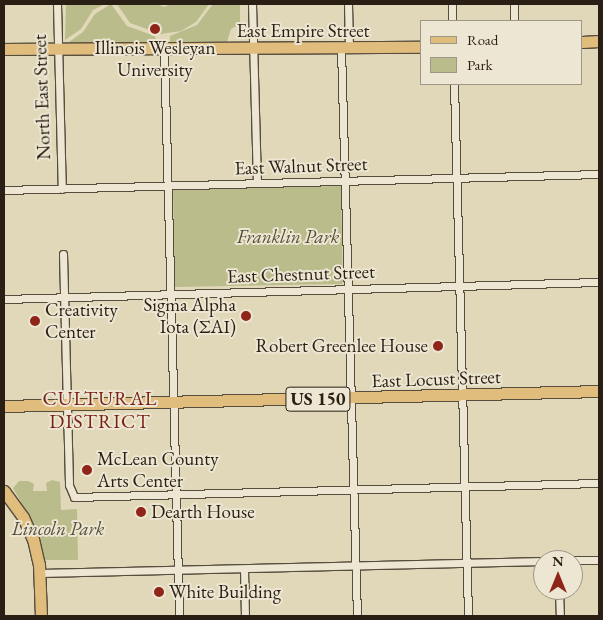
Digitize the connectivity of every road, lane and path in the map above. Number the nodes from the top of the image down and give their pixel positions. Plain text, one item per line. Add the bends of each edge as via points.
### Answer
1 (56, 4) edge
2 (252, 4) edge
3 (348, 4) edge
4 (452, 4) edge
5 (514, 4) edge
6 (452, 20) edge
7 (514, 20) edge
8 (599, 41) edge
9 (583, 42) edge
10 (420, 47) edge
11 (345, 48) junction
12 (4, 49) edge
13 (58, 49) junction
14 (164, 49) junction
15 (253, 49) junction
16 (454, 85) edge
17 (599, 174) edge
18 (458, 178) junction
19 (345, 181) junction
20 (257, 184) junction
21 (168, 187) junction
22 (62, 189) junction
23 (4, 190) edge
24 (63, 254) dead end
25 (599, 282) edge
26 (460, 286) junction
27 (349, 289) junction
28 (171, 294) junction
29 (64, 298) junction
30 (4, 299) edge
31 (599, 391) edge
32 (463, 396) junction
33 (352, 399) junction
34 (173, 404) junction
35 (67, 405) junction
36 (4, 406) edge
37 (599, 484) edge
38 (465, 487) junction
39 (354, 490) junction
40 (4, 491) edge
41 (176, 495) junction
42 (583, 560) edge
43 (599, 560) edge
44 (533, 561) edge
45 (466, 563) junction
46 (356, 566) junction
47 (244, 569) junction
48 (177, 570) junction
49 (40, 573) junction
50 (559, 600) edge
51 (41, 616) edge
52 (179, 616) edge
53 (245, 616) edge
54 (357, 616) edge
55 (468, 616) edge
56 (560, 616) edge

1 - 13 street, North East Street
2 - 15 street
3 - 11 street
4 - 6 street
5 - 7 street
8 - 9 main road
10 - 11 main road, East Empire Street
11 - 15 main road, East Empire Street
11 - 19 street
12 - 13 main road, East Empire Street
13 - 14 main road, East Empire Street
13 - 22 street, North East Street
14 - 15 main road, East Empire Street
14 - 21 street
15 - 20 street
16 - 18 street
17 - 18 street, East Walnut Street
18 - 19 street, East Walnut Street
18 - 26 street
19 - 20 street, East Walnut Street
19 - 27 street
20 - 21 street, East Walnut Street
21 - 22 street, East Walnut Street
21 - 28 street
22 - 23 street, East Walnut Street
24 - 29 street
25 - 26 street, East Chestnut Street
26 - 27 street, East Chestnut Street
26 - 32 street
27 - 28 street, East Chestnut Street
27 - 33 street
28 - 29 street, East Chestnut Street
28 - 34 street
29 - 30 street, East Chestnut Street
29 - 35 street
31 - 32 main road, East Locust Street / US 150
32 - 33 main road, East Locust Street / US 150
32 - 38 street
33 - 34 main road, East Locust Street / US 150
33 - 39 street
34 - 35 main road, East Locust Street / US 150
34 - 41 street
35 - 36 main road, East Locust Street / US 150
35 - 41 street via 71,494 82,498
37 - 38 street
38 - 39 street
38 - 45 street
39 - 41 street
39 - 46 street
40 - 49 main road via 31,533
41 - 48 street
42 - 43 street
44 - 45 street
45 - 46 street
45 - 55 street
46 - 47 street
46 - 54 street
47 - 48 street
47 - 53 street
48 - 49 street
48 - 52 street
49 - 51 main road
50 - 56 street

